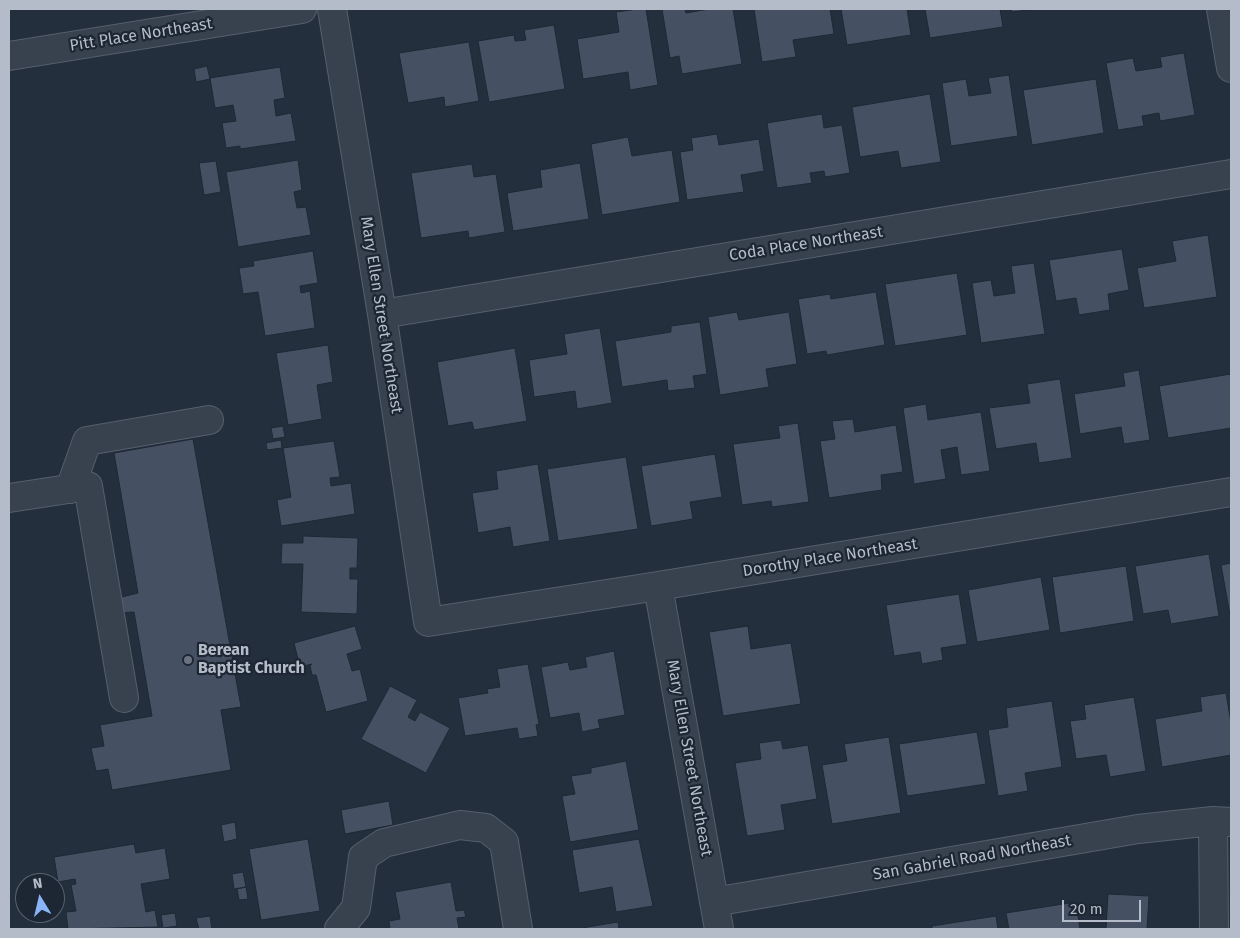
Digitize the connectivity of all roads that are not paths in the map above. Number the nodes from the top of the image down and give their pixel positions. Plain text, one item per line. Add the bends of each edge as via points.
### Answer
1 (302, 9) edge
2 (332, 9) edge
3 (1222, 9) edge
4 (9, 56) edge
5 (1231, 68) edge
6 (1231, 174) edge
7 (382, 314) junction
8 (209, 420) dead end
9 (70, 488) junction
10 (1231, 492) edge
11 (9, 498) edge
12 (658, 586) junction
13 (428, 622) joint
14 (124, 698) dead end
15 (1222, 821) edge
16 (714, 902) junction
17 (339, 929) edge
18 (518, 929) edge
19 (719, 929) edge
20 (1214, 929) edge

1 - 4 street, Pitt Place Northeast
2 - 7 street, Mary Ellen Street Northeast
3 - 5 street
6 - 7 street, Coda Place Northeast
7 - 13 street, Mary Ellen Street Northeast
8 - 9 street via 87,441
9 - 11 street
9 - 14 street via 88,486
10 - 12 street, Dorothy Place Northeast
12 - 13 street, Dorothy Place Northeast
12 - 16 street, Mary Ellen Street Northeast
15 - 16 street, San Gabriel Road Northeast via 1138,829
15 - 20 street
16 - 19 street, Mary Ellen Street Northeast
17 - 18 street via 356,908 363,857 384,843 460,825 486,828 504,842

